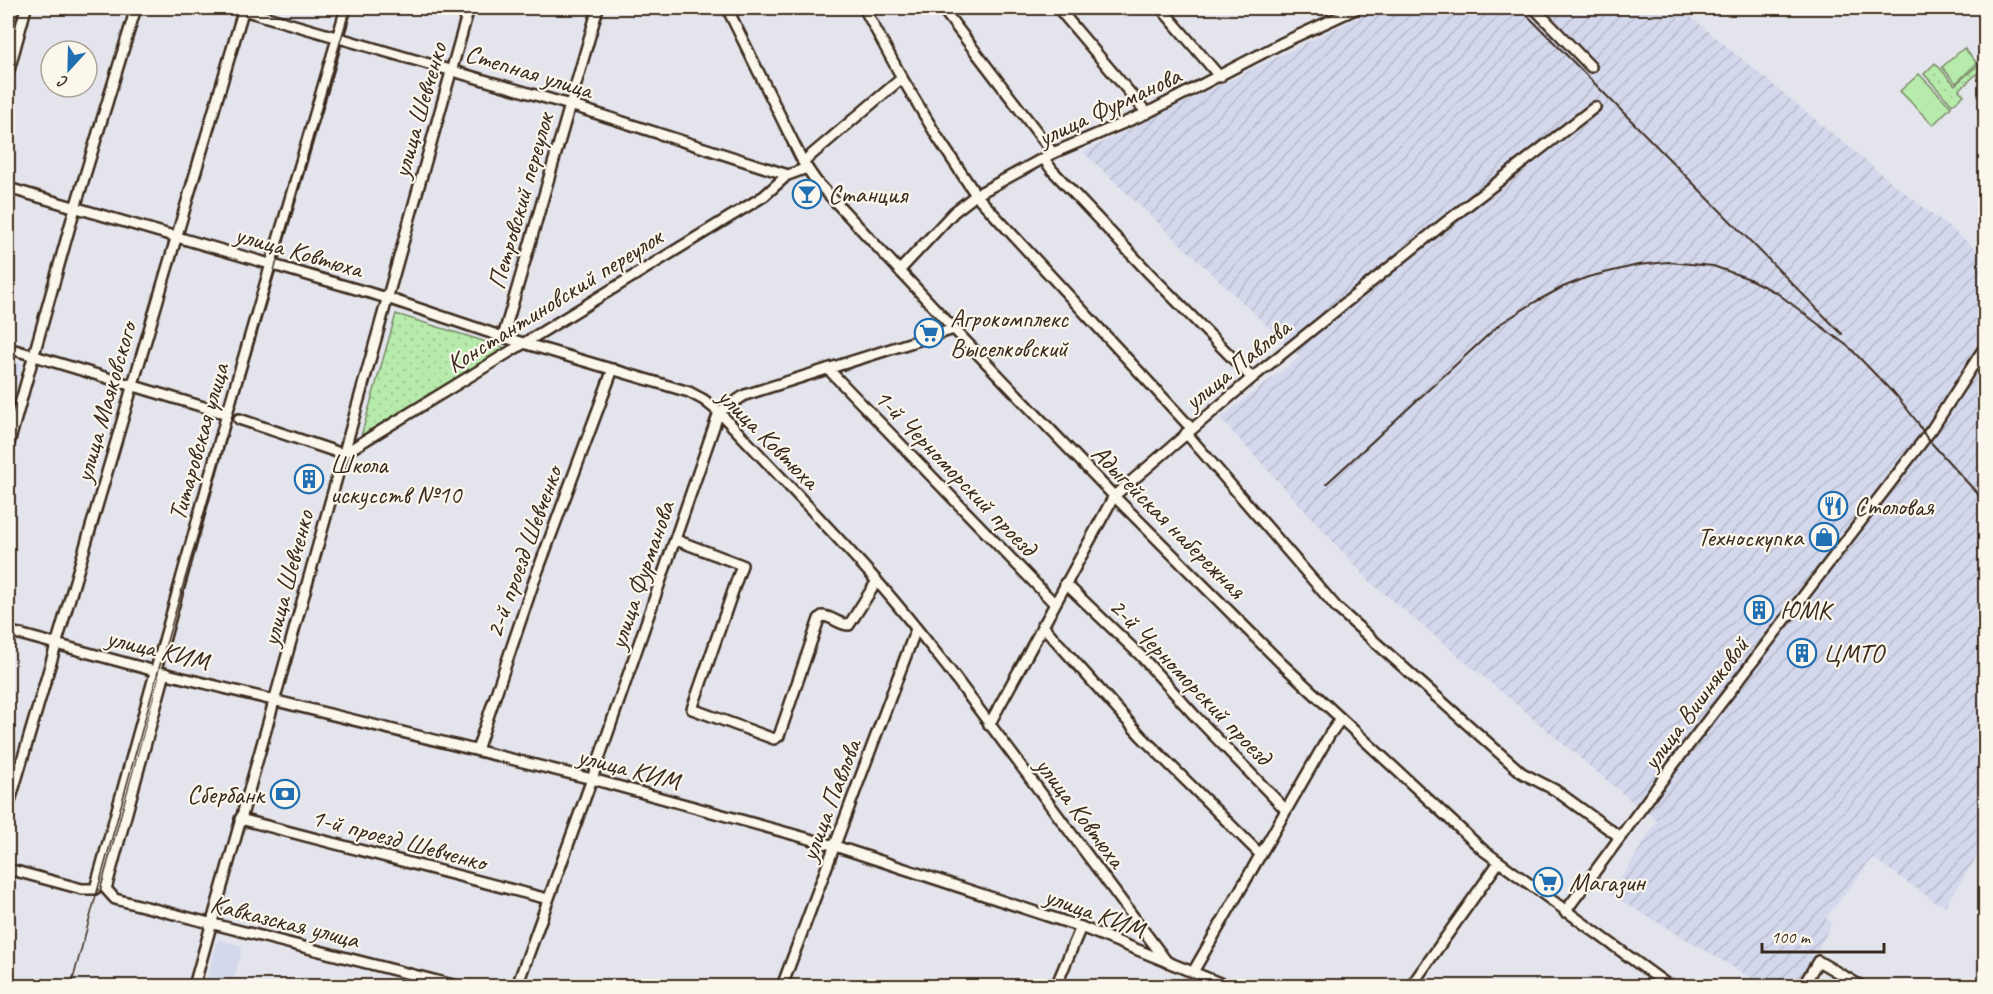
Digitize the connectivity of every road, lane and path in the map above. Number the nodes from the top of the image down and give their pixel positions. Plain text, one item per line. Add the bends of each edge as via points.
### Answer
1 (26, 8) edge
2 (136, 8) edge
3 (241, 8) edge
4 (346, 8) edge
5 (469, 8) edge
6 (598, 8) edge
7 (727, 8) edge
8 (864, 8) edge
9 (942, 8) edge
10 (1058, 8) edge
11 (1161, 8) edge
12 (1358, 8) edge
13 (1534, 8) edge
14 (337, 37) junction
15 (1591, 67) dead end
16 (452, 70) junction
17 (8, 74) edge
18 (1220, 77) junction
19 (902, 78) junction
20 (570, 105) junction
21 (1595, 107) dead end
22 (1147, 113) junction
23 (1053, 153) junction
24 (1044, 159) junction
25 (805, 165) junction
26 (784, 178) dead end
27 (8, 188) edge
28 (976, 195) junction
29 (75, 208) junction
30 (176, 237) junction
31 (271, 265) junction
32 (899, 271) junction
33 (387, 298) junction
34 (954, 329) junction
35 (503, 337) junction
36 (525, 343) junction
37 (1986, 345) edge
38 (8, 348) edge
39 (33, 356) junction
40 (613, 369) junction
41 (828, 369) junction
42 (1252, 378) junction
43 (132, 385) junction
44 (719, 412) junction
45 (227, 414) junction
46 (239, 418) dead end
47 (1189, 430) junction
48 (8, 447) edge
49 (343, 454) junction
50 (1114, 496) junction
51 (676, 540) junction
52 (877, 581) junction
53 (1065, 583) junction
54 (1054, 603) junction
55 (1042, 625) junction
56 (916, 629) junction
57 (8, 631) edge
58 (55, 644) junction
59 (154, 671) junction
60 (165, 673) junction
61 (275, 700) junction
62 (1341, 719) junction
63 (989, 725) junction
64 (477, 750) junction
65 (592, 779) junction
66 (8, 808) edge
67 (1286, 810) junction
68 (240, 819) junction
69 (1620, 837) junction
70 (835, 846) junction
71 (1261, 855) junction
72 (1499, 862) junction
73 (8, 869) edge
74 (548, 899) junction
75 (1565, 912) junction
76 (211, 924) junction
77 (1081, 927) junction
78 (1167, 962) junction
79 (1193, 972) junction
80 (194, 987) edge
81 (457, 987) edge
82 (517, 987) edge
83 (782, 987) edge
84 (1056, 987) edge
85 (1227, 987) edge
86 (1411, 987) edge
87 (1669, 987) edge
88 (1803, 987) edge
89 (1861, 987) edge

1 - 17 street
2 - 29 street
3 - 14 street, Степная улица
3 - 30 street, улица Маяковского
4 - 14 street, Титаровская улица
5 - 16 street, улица Шевченко
6 - 20 street, Петровский переулок
7 - 25 street, Адыгейская набережная
8 - 19 street
9 - 23 street
10 - 22 street
11 - 18 street
12 - 18 street, улица Фурманова
13 - 15 street
14 - 16 street, Степная улица
14 - 31 street, Титаровская улица
16 - 20 street, Степная улица
16 - 33 street, улица Шевченко
18 - 22 street, улица Фурманова
19 - 25 street
19 - 28 street
20 - 25 street, Степная улица via 788,175
20 - 35 street, Петровский переулок
21 - 42 street, улица Павлова
22 - 23 street, улица Фурманова
23 - 24 street, улица Фурманова
24 - 28 street, улица Фурманова
24 - 42 street
25 - 32 street, Адыгейская набережная
26 - 36 street, Константиновский переулок via 764,196
27 - 29 street, улица Ковтюха
28 - 32 street, улица Фурманова via 954,212
28 - 47 street
29 - 30 street, улица Ковтюха
29 - 39 street
30 - 31 street, улица Ковтюха
30 - 43 street, улица Маяковского
31 - 33 street, улица Ковтюха
31 - 45 street, Титаровская улица
32 - 34 street, Адыгейская набережная
33 - 35 street, улица Ковтюха
33 - 49 street, улица Шевченко
34 - 41 street
34 - 50 street, Адыгейская набережная
35 - 36 street, улица Ковтюха
36 - 40 street, улица Ковтюха
36 - 49 street, Константиновский переулок
37 - 69 street, улица Вишняковой via 1932,429
38 - 39 street
39 - 43 street
39 - 48 street
40 - 44 street, улица Ковтюха via 689,392
40 - 64 street, 2-й проезд Шевченко via 534,581
41 - 44 street via 745,395
41 - 54 street, 1-й Черноморский проезд
42 - 47 street, улица Павлова
43 - 45 street
43 - 58 street, улица Маяковского
44 - 51 street, улица Фурманова
44 - 52 street, улица Ковтюха
45 - 59 street, Титаровская улица
46 - 49 street
47 - 50 street, улица Павлова
47 - 69 street via 1337,608 1522,773 1555,790
49 - 61 street, улица Шевченко
50 - 53 street, улица Павлова
50 - 62 street, Адыгейская набережная
51 - 52 street via 742,565 692,709 774,739 779,735 819,619 828,616 849,625
51 - 65 street, улица Фурманова
52 - 56 street, улица Ковтюха
53 - 54 street, улица Павлова
53 - 67 street, 2-й Черноморский проезд via 1141,656
54 - 55 street, улица Павлова
55 - 63 street, улица Павлова
55 - 71 street via 1141,736
56 - 63 street, улица Ковтюха
56 - 70 street, улица Павлова
57 - 58 street, улица КИМ
58 - 59 street, улица КИМ
58 - 66 street, улица Маяковского
59 - 60 street, улица КИМ
59 - 73 street, Титаровская улица via 95,889
60 - 61 street, улица КИМ
60 - 76 street, Кавказская улица via 106,889 115,899
61 - 64 street, улица КИМ
61 - 68 street, улица Шевченко
62 - 67 street
62 - 72 street, Адыгейская набережная
63 - 78 street, улица Ковтюха
64 - 65 street, улица КИМ
65 - 70 street, улица КИМ
65 - 74 street, улица Фурманова
67 - 71 street
68 - 74 street, 1-й проезд Шевченко
68 - 76 street, улица Шевченко
69 - 75 street, улица Вишняковой
70 - 77 street, улица КИМ
70 - 83 street, улица Павлова
71 - 79 street
72 - 75 street, Адыгейская набережная
72 - 86 street
74 - 82 street, улица Фурманова
75 - 87 street, Адыгейская набережная
76 - 80 street, улица Шевченко
76 - 81 street, Кавказская улица
77 - 78 street, улица КИМ
77 - 84 street
78 - 79 street, улица КИМ
79 - 85 street, улица КИМ
88 - 89 street via 1818,961

